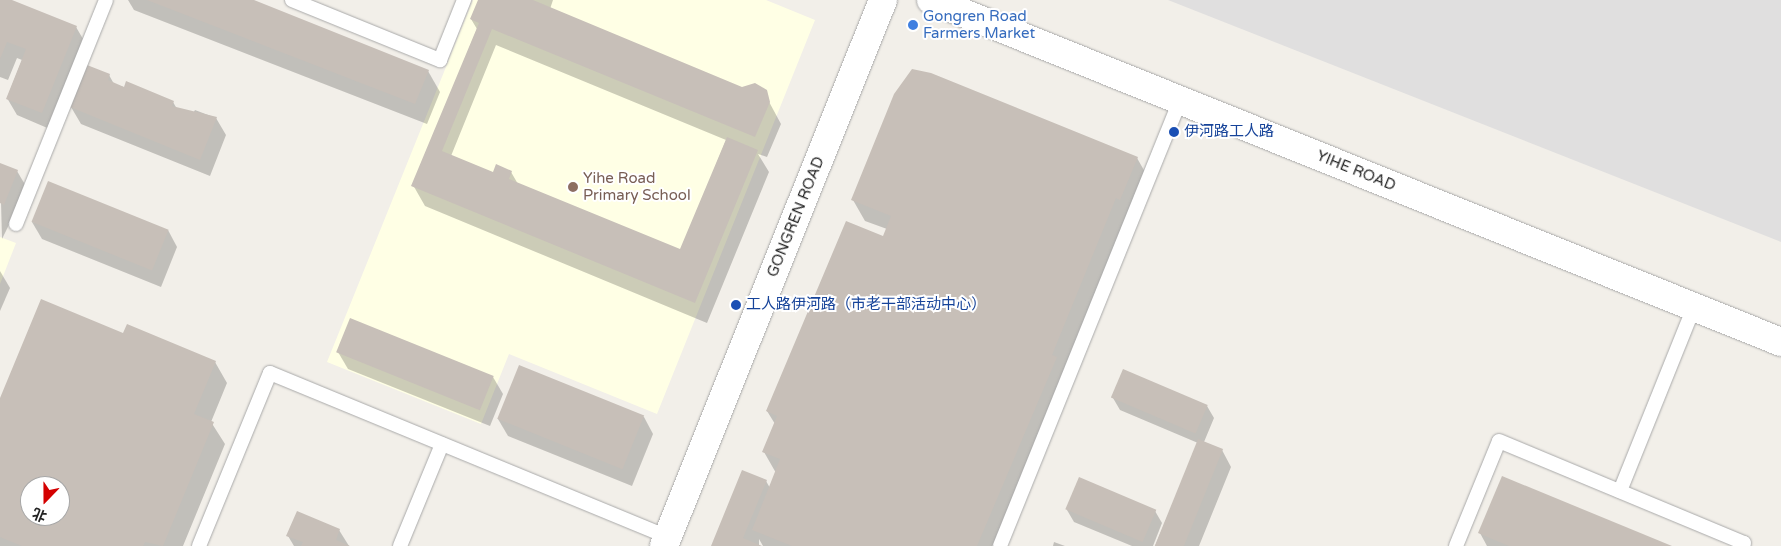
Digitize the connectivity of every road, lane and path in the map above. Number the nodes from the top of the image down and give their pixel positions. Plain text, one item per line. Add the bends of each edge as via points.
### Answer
1 (106, 0) edge
2 (292, 0) edge
3 (464, 0) edge
4 (883, 0) edge
5 (931, 0) edge
6 (1180, 100) junction
7 (16, 224) dead end
8 (1694, 307) junction
9 (1781, 342) edge
10 (442, 444) junction
11 (1620, 491) junction
12 (666, 541) edge
13 (199, 546) edge
14 (400, 546) edge
15 (1000, 546) edge
16 (1456, 546) edge
17 (1743, 546) edge

1 - 7 lane
2 - 3 lane via 440,60
4 - 12 street, GONGREN ROAD
5 - 6 street, YIHE ROAD
6 - 8 street, YIHE ROAD
6 - 15 lane
8 - 9 street, YIHE ROAD
8 - 11 lane
10 - 12 lane
10 - 13 lane via 270,373
10 - 14 lane
11 - 16 lane via 1499,441
11 - 17 lane via 1744,543

